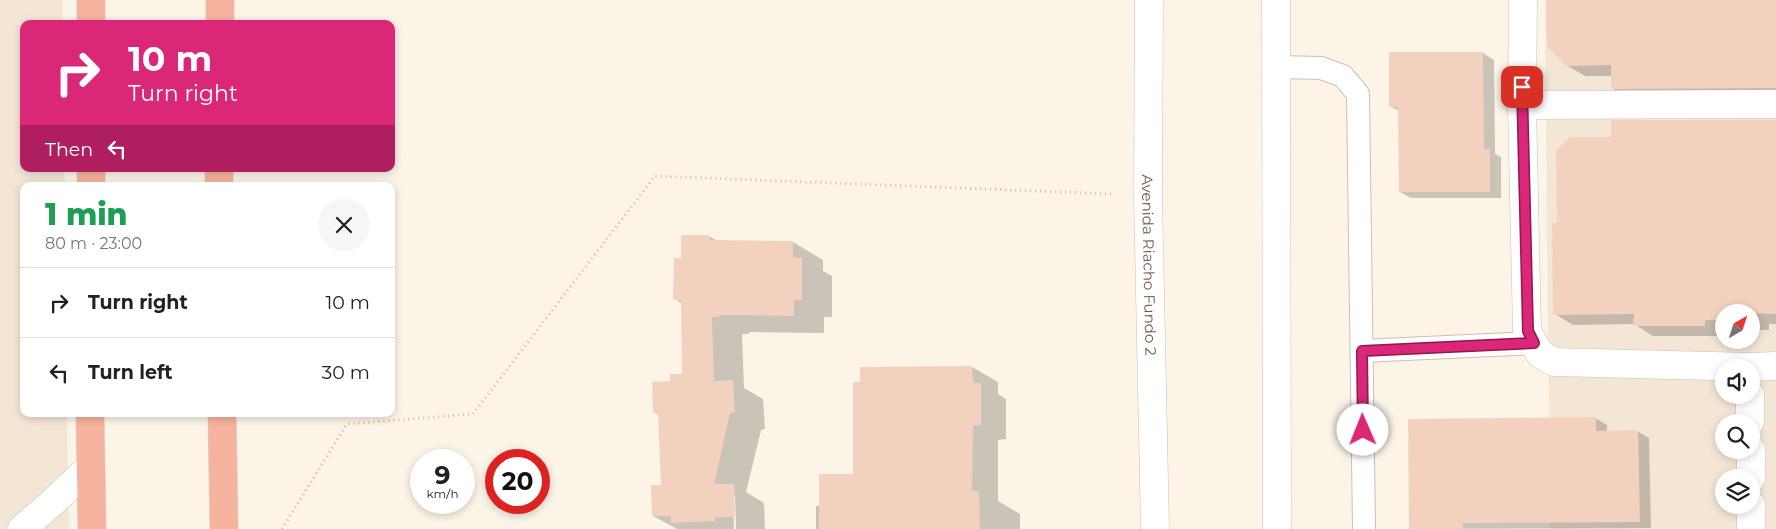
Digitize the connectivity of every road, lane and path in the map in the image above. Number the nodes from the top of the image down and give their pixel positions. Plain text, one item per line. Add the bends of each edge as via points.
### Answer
1 (91, 0) edge
2 (220, 0) edge
3 (1149, 0) edge
4 (1276, 0) edge
5 (1523, 0) edge
6 (91, 20) edge
7 (220, 20) edge
8 (1278, 67) junction
9 (1776, 104) edge
10 (1522, 105) junction
11 (1148, 196) junction
12 (1534, 343) junction
13 (1362, 351) junction
14 (1715, 366) edge
15 (1776, 366) edge
16 (1760, 367) edge
17 (90, 417) edge
18 (222, 417) edge
19 (90, 467) junction
20 (1751, 514) edge
21 (22, 529) edge
22 (92, 529) edge
23 (224, 529) edge
24 (282, 529) edge
25 (1155, 529) edge
26 (1277, 529) edge
27 (1364, 529) edge
28 (1751, 529) edge

1 - 6 highway
2 - 7 highway
3 - 11 street, Avenida Riacho Fundo 2
4 - 8 street
5 - 10 street
8 - 13 lane via 1322,68 1343,76 1358,94
8 - 26 street
9 - 10 street
10 - 12 street via 1528,331
11 - 24 path via 655,176 473,414 347,424
11 - 25 street, Avenida Riacho Fundo 2
12 - 13 lane
12 - 14 street via 1540,354 1554,362
13 - 27 lane
15 - 16 street
17 - 19 highway
18 - 23 highway
19 - 21 street
19 - 22 highway
20 - 28 street

